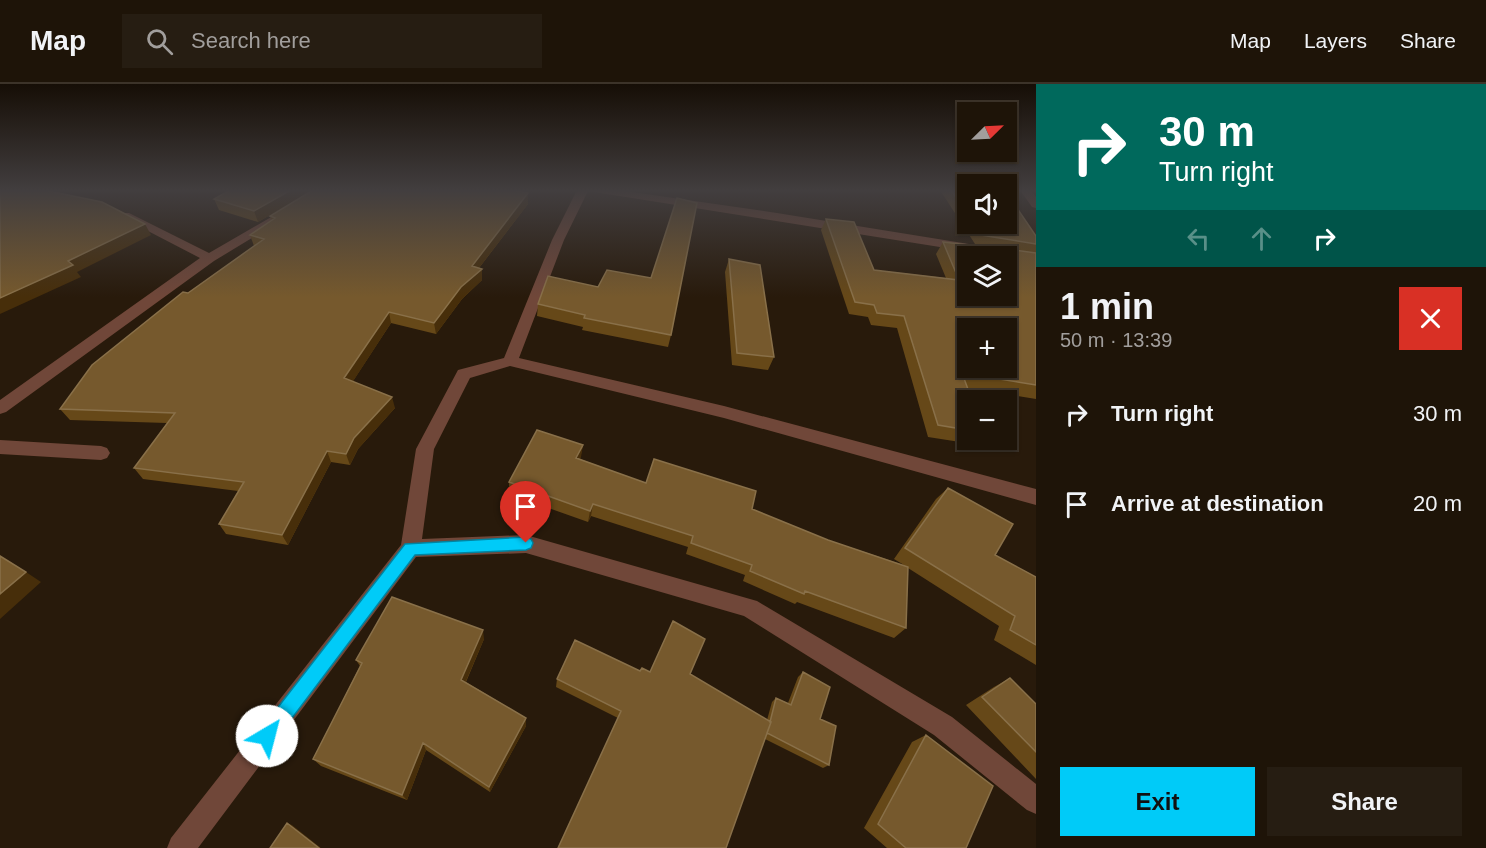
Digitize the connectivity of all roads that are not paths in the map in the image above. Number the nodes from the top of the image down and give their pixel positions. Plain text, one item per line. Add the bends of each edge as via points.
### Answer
1 (146, 226) edge
2 (265, 226) edge
3 (565, 226) edge
4 (835, 226) edge
5 (958, 246) edge
6 (209, 258) junction
7 (510, 361) junction
8 (0, 408) edge
9 (0, 447) edge
10 (101, 453) dead end
11 (1036, 497) edge
12 (411, 548) junction
13 (1036, 801) edge
14 (181, 848) edge

1 - 6 street
2 - 6 street
3 - 7 street
4 - 5 street
6 - 8 street
7 - 11 street via 724,412
7 - 12 street via 464,374 425,449
9 - 10 street
12 - 13 street via 526,543 749,608 943,726
12 - 14 street

